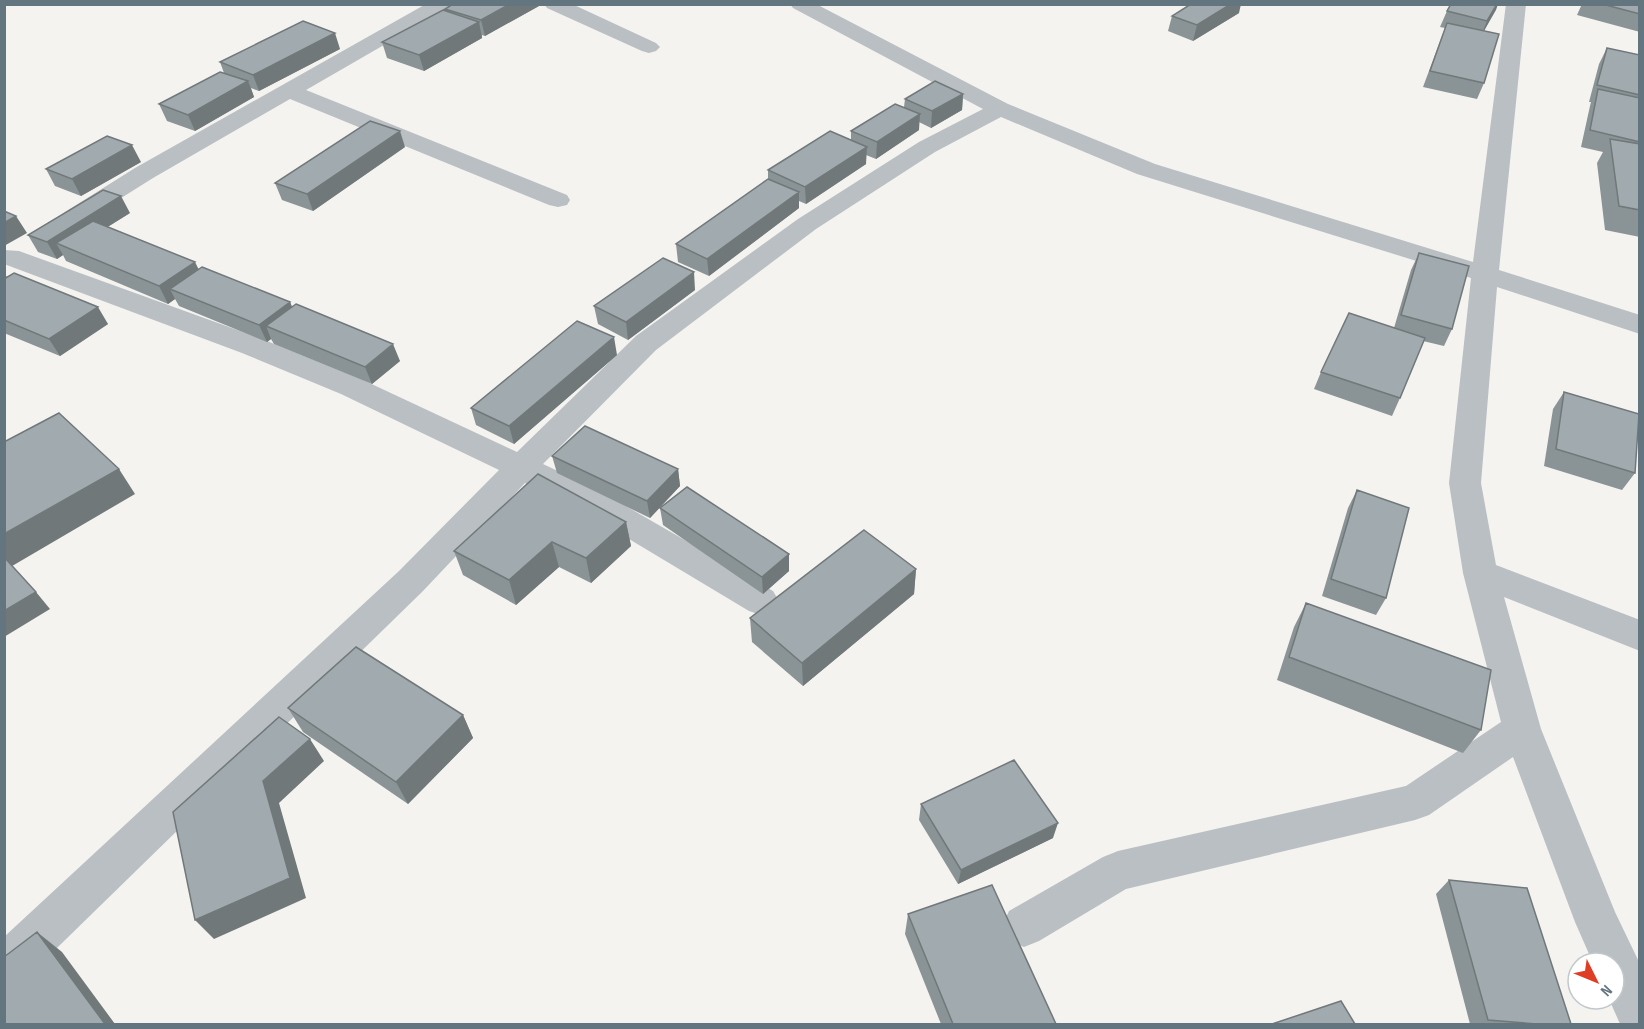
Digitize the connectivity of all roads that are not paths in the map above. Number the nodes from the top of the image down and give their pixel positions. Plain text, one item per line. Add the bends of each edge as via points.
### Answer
1 (441, 4) edge
2 (554, 4) edge
3 (800, 4) edge
4 (1516, 4) edge
5 (649, 47) dead end
6 (289, 92) junction
7 (1000, 109) junction
8 (558, 200) dead end
9 (58, 227) edge
10 (14, 254) edge
11 (1485, 274) junction
12 (1640, 325) edge
13 (521, 467) junction
14 (1480, 573) junction
15 (761, 601) dead end
16 (1640, 636) edge
17 (1522, 729) junction
18 (1024, 926) dead end
19 (4, 968) edge
20 (1640, 1016) edge

1 - 6 street
2 - 5 street
3 - 7 street
4 - 11 street
6 - 8 street
6 - 9 street via 144,173
7 - 11 street via 1146,169
7 - 13 street via 927,147 807,224 646,343
10 - 13 street via 330,378
11 - 12 street
11 - 14 street via 1465,483
13 - 15 street via 586,498
13 - 19 street via 411,581
14 - 16 street
14 - 17 street
17 - 18 street via 1415,802 1118,871
17 - 20 street via 1597,922

